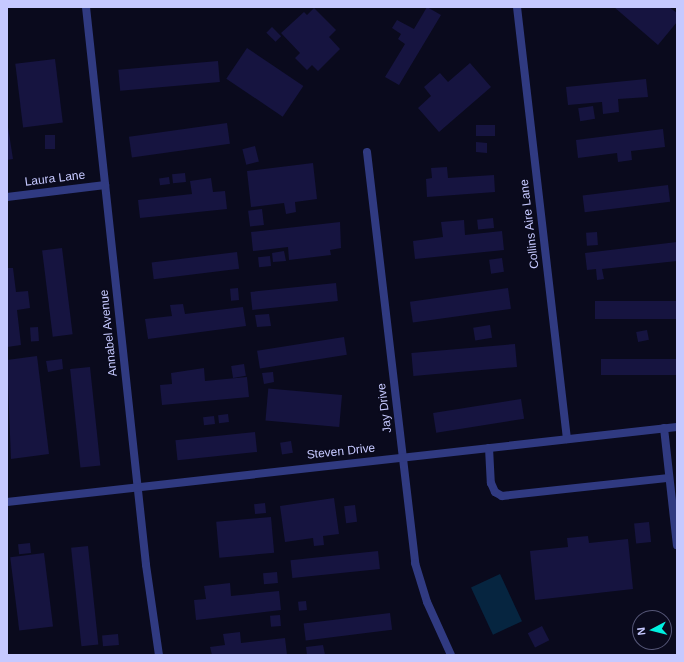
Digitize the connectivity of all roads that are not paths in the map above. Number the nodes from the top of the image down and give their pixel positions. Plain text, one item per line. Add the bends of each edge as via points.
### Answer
1 (86, 7) edge
2 (517, 7) edge
3 (367, 152) dead end
4 (105, 185) junction
5 (7, 197) edge
6 (677, 427) edge
7 (664, 428) junction
8 (567, 439) junction
9 (489, 448) junction
10 (402, 457) junction
11 (669, 478) junction
12 (137, 487) junction
13 (7, 502) edge
14 (677, 545) edge
15 (159, 655) edge
16 (451, 655) edge

1 - 4 street, Annabel Avenue
2 - 8 street, Collins Aire Lane
3 - 10 street, Jay Drive
4 - 5 street, Laura Lane
4 - 12 street, Annabel Avenue
6 - 7 street, Steven Drive
7 - 8 street, Steven Drive
7 - 11 street
8 - 9 street, Steven Drive
9 - 10 street, Steven Drive
9 - 11 street via 491,483 495,492 502,496
10 - 12 street, Steven Drive
10 - 16 street, Jay Drive via 416,564 427,602
11 - 14 street
12 - 13 street, Steven Drive
12 - 15 street, Annabel Avenue

